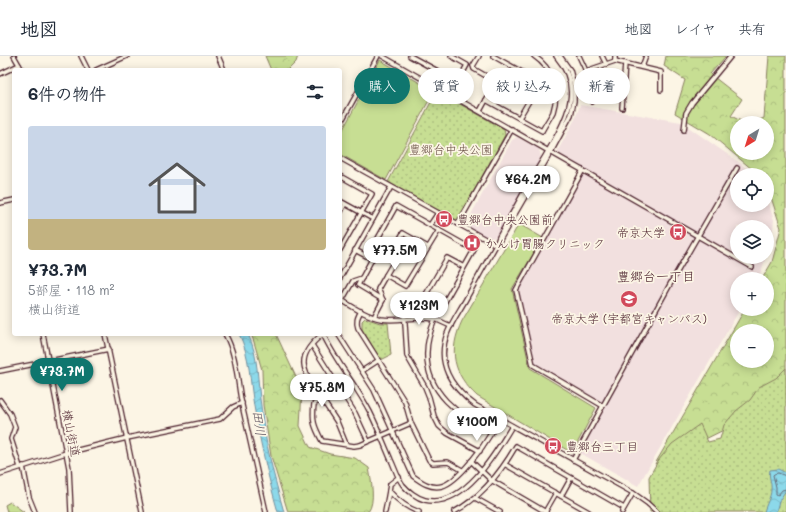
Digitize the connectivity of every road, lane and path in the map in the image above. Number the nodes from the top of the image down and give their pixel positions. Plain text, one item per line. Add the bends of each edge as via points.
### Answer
1 (14, 56) edge
2 (81, 56) edge
3 (127, 56) edge
4 (218, 56) edge
5 (378, 56) edge
6 (382, 56) edge
7 (410, 56) edge
8 (451, 56) edge
9 (479, 56) edge
10 (493, 56) edge
11 (534, 56) edge
12 (556, 56) edge
13 (579, 56) edge
14 (602, 56) edge
15 (646, 56) edge
16 (731, 56) edge
17 (562, 58) edge
18 (615, 58) edge
19 (625, 63) junction
20 (606, 64) junction
21 (19, 65) junction
22 (12, 68) edge
23 (13, 68) edge
24 (21, 68) edge
25 (87, 68) edge
26 (100, 68) edge
27 (223, 68) edge
28 (431, 68) edge
29 (465, 68) edge
30 (515, 68) edge
31 (546, 68) edge
32 (585, 68) edge
33 (595, 68) edge
34 (642, 68) junction
35 (0, 74) edge
36 (482, 74) edge
37 (418, 76) edge
38 (661, 90) dead end
39 (467, 104) edge
40 (484, 104) edge
41 (493, 104) edge
42 (527, 104) edge
43 (554, 104) edge
44 (622, 108) dead end
45 (480, 111) junction
46 (519, 118) junction
47 (342, 120) edge
48 (512, 129) junction
49 (684, 130) dead end
50 (550, 151) junction
51 (342, 159) edge
52 (583, 170) junction
53 (342, 177) edge
54 (730, 180) edge
55 (391, 187) junction
56 (12, 200) edge
57 (0, 202) edge
58 (342, 202) edge
59 (345, 204) junction
60 (342, 209) edge
61 (361, 212) junction
62 (438, 213) junction
63 (373, 219) junction
64 (458, 224) junction
65 (430, 225) junction
66 (439, 230) junction
67 (698, 236) junction
68 (496, 245) junction
69 (342, 246) edge
70 (428, 247) junction
71 (356, 250) junction
72 (372, 259) junction
73 (464, 267) junction
74 (752, 267) dead end
75 (342, 274) edge
76 (386, 275) junction
77 (362, 278) junction
78 (342, 299) edge
79 (383, 300) junction
80 (342, 302) edge
81 (361, 311) junction
82 (374, 317) junction
83 (435, 319) junction
84 (405, 320) junction
85 (450, 326) junction
86 (43, 336) edge
87 (106, 336) edge
88 (226, 336) edge
89 (320, 336) edge
90 (324, 336) edge
91 (339, 336) edge
92 (312, 345) junction
93 (109, 349) junction
94 (379, 360) junction
95 (48, 362) junction
96 (0, 371) edge
97 (362, 371) junction
98 (339, 388) junction
99 (438, 392) junction
100 (429, 397) junction
101 (322, 398) junction
102 (0, 400) edge
103 (242, 403) junction
104 (603, 406) junction
105 (411, 423) junction
106 (512, 426) junction
107 (393, 430) junction
108 (381, 436) junction
109 (127, 438) junction
110 (368, 441) junction
111 (346, 444) junction
112 (480, 451) junction
113 (66, 453) junction
114 (573, 460) junction
115 (471, 461) junction
116 (506, 465) junction
117 (21, 467) junction
118 (462, 470) junction
119 (481, 471) junction
120 (0, 474) edge
121 (398, 477) junction
122 (571, 478) junction
123 (491, 480) junction
124 (390, 491) junction
125 (556, 493) junction
126 (633, 493) junction
127 (561, 496) junction
128 (475, 498) junction
129 (623, 510) edge
130 (35, 512) edge
131 (71, 512) edge
132 (142, 512) edge
133 (266, 512) edge
134 (385, 512) edge
135 (419, 512) edge
136 (454, 512) edge
137 (500, 512) edge
138 (546, 512) edge
139 (589, 512) edge
140 (658, 512) edge

1 - 21 street
2 - 25 street
3 - 26 street
4 - 27 street
5 - 47 street
6 - 37 street
7 - 28 street
8 - 29 street via 467,65
9 - 36 street via 473,66
10 - 30 street
11 - 31 street
12 - 17 street
13 - 32 street
14 - 20 street
15 - 34 street
16 - 49 street via 692,103 686,113
17 - 50 street via 569,78 571,100
18 - 19 street
18 - 20 street
19 - 34 street
19 - 44 street
20 - 33 street
21 - 23 street
21 - 24 street
22 - 35 street
34 - 38 street via 661,72
39 - 45 street
40 - 45 street
41 - 46 street
42 - 46 street
43 - 46 street via 542,131
45 - 48 street
48 - 50 street
48 - 64 street
50 - 52 street
50 - 68 street
51 - 55 street
52 - 67 street
52 - 104 street via 516,290 533,365
53 - 61 street via 372,194
54 - 67 street
55 - 62 street
55 - 63 street
56 - 57 street
58 - 59 street
59 - 60 street
59 - 61 street
61 - 63 street
61 - 69 street
62 - 64 street
62 - 65 street
63 - 71 street
64 - 68 street
65 - 66 street
65 - 72 street via 396,206 372,249
66 - 70 street
66 - 73 street via 474,250
67 - 74 street
67 - 104 street
68 - 85 street
70 - 76 street via 405,286
70 - 76 street via 403,233 397,244 399,253
71 - 72 street
71 - 75 street
72 - 77 street
73 - 83 street
73 - 84 street via 447,258 425,296 411,296 404,308
76 - 79 street via 378,289
77 - 78 street via 353,281
77 - 79 street via 358,285
79 - 82 street
80 - 81 street
81 - 82 street
81 - 94 street via 357,322 358,328
82 - 84 street
83 - 84 street
83 - 85 street
83 - 99 street via 427,352 429,372
84 - 100 street via 407,356
85 - 106 street via 444,355 451,381 468,400
86 - 95 street, 横山街道
87 - 93 street
88 - 103 street via 233,355
89 - 92 street
90 - 108 street via 364,399
91 - 97 street
92 - 98 street
92 - 101 street via 303,364 309,379
93 - 95 street
93 - 109 street
94 - 97 street
94 - 105 street via 405,402
95 - 96 street
95 - 113 street, 横山街道
97 - 107 street
98 - 101 street
98 - 110 street via 355,413
99 - 100 street
99 - 112 street via 460,414 492,432
100 - 112 street via 439,426
101 - 111 street via 337,422
101 - 111 street via 314,404 312,417 319,436 322,441
102 - 117 street via 15,427 11,439
103 - 109 street via 220,419
103 - 133 street
104 - 114 street
105 - 107 street
105 - 118 street via 429,460 433,463 448,462
106 - 114 street
106 - 119 street
107 - 108 street
107 - 118 street via 413,476 420,482 440,486 449,483
108 - 110 street
108 - 121 street
109 - 113 street
109 - 132 street
110 - 111 street via 354,446
112 - 115 street
113 - 117 street
113 - 131 street, 横山街道
114 - 126 street
115 - 118 street
115 - 119 street
116 - 122 street via 516,446
116 - 123 street
116 - 125 street
117 - 120 street
117 - 130 street
119 - 121 street via 454,497 437,502 417,497
119 - 123 street
121 - 124 street via 390,484
122 - 127 street
122 - 129 street
123 - 128 street
123 - 138 street
124 - 134 street
124 - 135 street via 398,500
125 - 127 street
125 - 138 street
126 - 129 street
126 - 140 street
127 - 139 street
128 - 136 street
128 - 137 street

